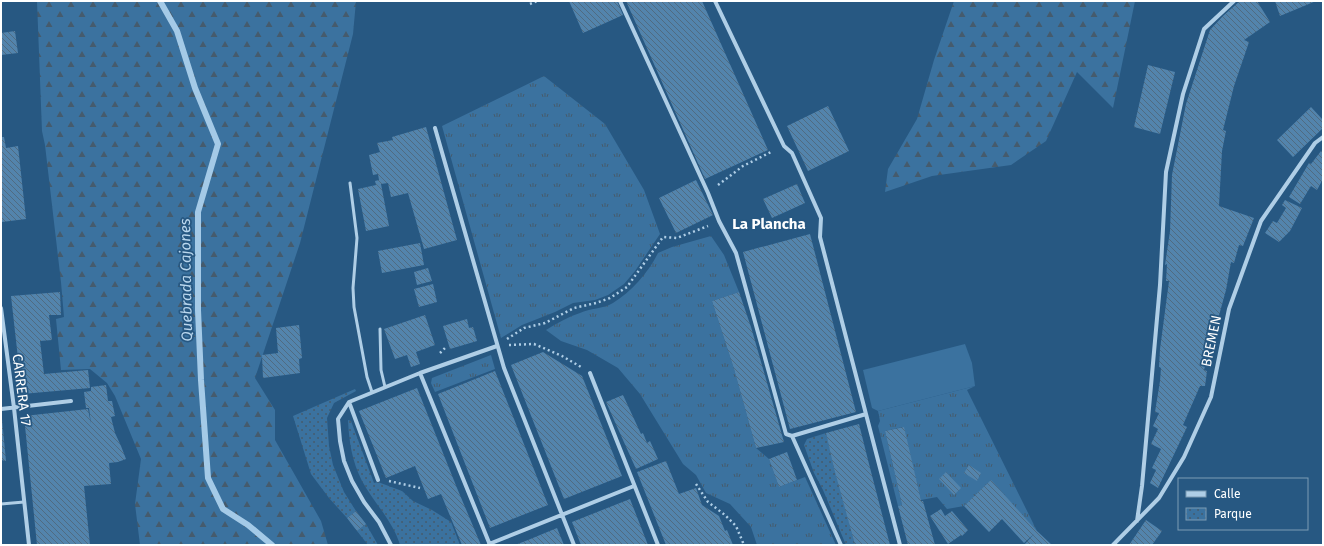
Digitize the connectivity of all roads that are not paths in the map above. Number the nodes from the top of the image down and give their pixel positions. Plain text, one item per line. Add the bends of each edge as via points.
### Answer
1 (620, 1) edge
2 (715, 1) edge
3 (1234, 1) edge
4 (435, 128) dead end
5 (1323, 137) edge
6 (350, 183) dead end
7 (1, 308) edge
8 (380, 329) dead end
9 (497, 346) junction
10 (420, 373) junction
11 (590, 373) road end
12 (385, 387) junction
13 (372, 392) junction
14 (71, 401) dead end
15 (349, 402) junction
16 (14, 408) junction
17 (1, 409) edge
18 (866, 414) junction
19 (792, 436) junction
20 (378, 480) road end
21 (634, 486) junction
22 (24, 502) junction
23 (1, 504) edge
24 (561, 514) junction
25 (1137, 521) junction
26 (490, 544) edge
27 (29, 545) edge
28 (392, 545) edge
29 (574, 545) edge
30 (658, 545) edge
31 (841, 545) edge
32 (900, 545) edge
33 (1113, 545) edge

1 - 19 street via 719,221 736,253 786,434
2 - 18 street via 784,146 792,153 821,218 820,237
3 - 25 street via 1204,29 1183,94 1166,172 1160,285
4 - 9 street
5 - 25 street, BREMEN via 1315,143 1261,221 1229,309 1211,397 1184,457 1159,498
6 - 13 lane via 357,238 354,307
7 - 16 street, CARRERA 17
8 - 12 lane via 381,370
9 - 10 street
9 - 24 street
10 - 12 street
10 - 26 street
11 - 21 street
12 - 13 street
13 - 15 street
14 - 16 street
15 - 20 street
15 - 28 street via 338,419 344,461 364,502
16 - 17 street
16 - 22 street, CARRERA 17
18 - 19 street
18 - 32 street
19 - 31 street
21 - 24 street
21 - 30 street
22 - 23 lane
22 - 27 street, CARRERA 17
24 - 26 street
24 - 29 street
25 - 33 street, BREMEN

